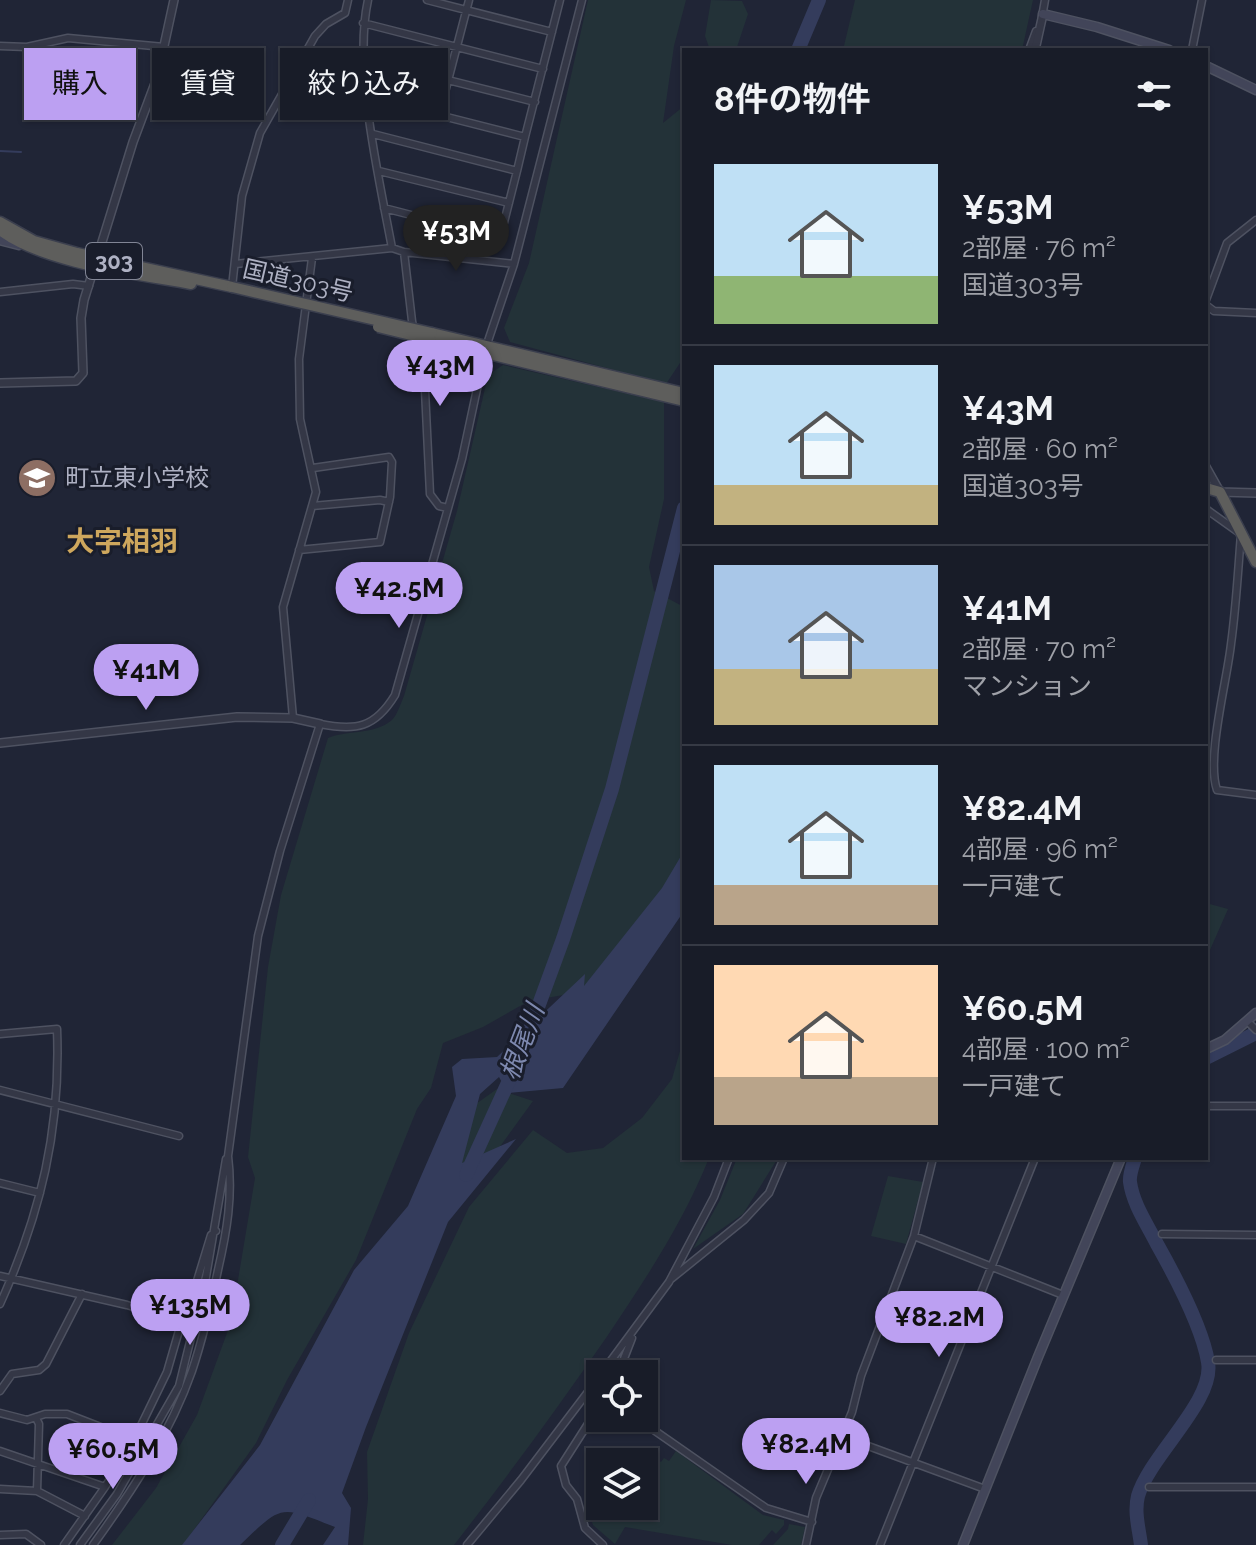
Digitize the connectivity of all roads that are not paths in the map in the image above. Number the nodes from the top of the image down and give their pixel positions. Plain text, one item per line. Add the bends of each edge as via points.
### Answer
1 (174, 0) edge
2 (348, 0) edge
3 (368, 0) edge
4 (427, 0) edge
5 (469, 0) edge
6 (560, 0) edge
7 (582, 0) edge
8 (1045, 0) edge
9 (1202, 0) edge
10 (467, 10) junction
11 (1043, 14) junction
12 (363, 23) junction
13 (552, 32) junction
14 (0, 46) edge
15 (164, 47) junction
16 (457, 47) junction
17 (364, 48) edge
18 (1033, 48) edge
19 (1163, 48) edge
20 (1192, 48) edge
21 (1208, 67) edge
22 (543, 69) junction
23 (448, 80) joint
24 (1256, 90) edge
25 (535, 102) junction
26 (448, 117) edge
27 (371, 120) edge
28 (373, 134) junction
29 (525, 137) junction
30 (379, 171) junction
31 (517, 171) junction
32 (509, 203) junction
33 (384, 208) junction
34 (1256, 220) edge
35 (0, 222) edge
36 (0, 230) edge
37 (0, 240) edge
38 (31, 247) junction
39 (392, 248) junction
40 (404, 252) junction
41 (312, 258) junction
42 (96, 262) junction
43 (235, 264) junction
44 (514, 264) junction
45 (89, 286) junction
46 (232, 289) junction
47 (0, 292) edge
48 (1208, 297) edge
49 (1208, 305) edge
50 (1256, 313) edge
51 (485, 350) junction
52 (500, 353) junction
53 (0, 383) edge
54 (682, 393) edge
55 (682, 400) edge
56 (313, 468) junction
57 (1208, 471) edge
58 (1208, 491) edge
59 (1220, 492) junction
60 (1256, 493) edge
61 (389, 502) junction
62 (312, 506) junction
63 (448, 508) junction
64 (1208, 510) edge
65 (1241, 534) junction
66 (299, 550) junction
67 (1256, 562) edge
68 (293, 718) junction
69 (320, 724) junction
70 (0, 743) edge
71 (1256, 795) edge
72 (1256, 1013) edge
73 (1252, 1026) edge
74 (0, 1034) edge
75 (1208, 1048) edge
76 (0, 1090) edge
77 (55, 1104) junction
78 (1208, 1106) edge
79 (1256, 1106) edge
80 (179, 1136) dead end
81 (228, 1156) junction
82 (728, 1160) edge
83 (783, 1160) edge
84 (933, 1160) edge
85 (1034, 1160) edge
86 (1120, 1160) edge
87 (0, 1183) edge
88 (40, 1193) junction
89 (216, 1231) junction
90 (1162, 1234) dead end
91 (1256, 1235) edge
92 (914, 1236) junction
93 (992, 1266) junction
94 (0, 1276) edge
95 (11, 1278) junction
96 (669, 1282) junction
97 (82, 1294) junction
98 (1063, 1295) junction
99 (0, 1304) edge
100 (181, 1322) junction
101 (635, 1330) junction
102 (612, 1360) edge
103 (623, 1360) edge
104 (1216, 1360) dead end
105 (1256, 1360) edge
106 (0, 1391) edge
107 (586, 1394) edge
108 (0, 1413) edge
109 (36, 1418) junction
110 (586, 1427) edge
111 (657, 1432) edge
112 (841, 1436) junction
113 (134, 1440) junction
114 (0, 1451) edge
115 (913, 1463) junction
116 (39, 1464) junction
117 (105, 1487) junction
118 (1149, 1487) dead end
119 (1256, 1487) edge
120 (0, 1489) edge
121 (985, 1489) junction
122 (37, 1491) junction
123 (85, 1516) junction
124 (812, 1522) junction
125 (0, 1535) edge
126 (41, 1545) edge
127 (64, 1545) edge
128 (80, 1545) edge
129 (93, 1545) edge
130 (467, 1545) edge
131 (603, 1545) edge
132 (806, 1545) edge
133 (880, 1545) edge
134 (963, 1545) edge

1 - 15 street
2 - 43 street via 345,13 315,36 260,133 242,196
3 - 12 street
4 - 10 street
5 - 10 street
6 - 13 street
7 - 44 street
8 - 11 street
9 - 20 street
10 - 13 street
10 - 16 street
11 - 18 street
11 - 19 main road
12 - 16 street
12 - 17 street
13 - 22 street
14 - 15 street via 27,47 68,38
15 - 42 street
16 - 22 street
16 - 23 street
21 - 24 main road
22 - 25 street
23 - 25 street
25 - 29 street
26 - 29 street
27 - 28 street
28 - 30 street
28 - 31 street
29 - 31 street
30 - 32 street
30 - 33 street
31 - 32 street
32 - 33 street via 500,238
33 - 39 street
34 - 48 street via 1227,243
35 - 42 highway, 国道303号 / 303 via 34,241
36 - 38 highway, 国道303号 / 303
37 - 38 main road
38 - 42 highway, 国道303号 / 303
39 - 40 street
39 - 41 street
40 - 44 street
40 - 63 street via 425,390 430,494
41 - 43 street
41 - 56 street via 299,359 300,419
42 - 45 street
42 - 46 highway, 国道303号 / 303
43 - 46 street
44 - 51 street
45 - 47 street
45 - 53 street via 81,318 83,373 76,381
46 - 51 highway, 国道303号 / 303, bridge
49 - 50 street via 1214,311
51 - 52 highway, 国道303号 / 303
51 - 63 street
52 - 54 highway, 国道303号 / 303
52 - 55 highway, 国道303号 / 303
56 - 61 street via 389,457
56 - 62 street
57 - 59 street
58 - 59 highway
59 - 60 street
59 - 65 highway
61 - 62 street
61 - 66 street via 380,542
62 - 66 street
63 - 69 street via 395,695 386,710 360,727
64 - 65 street
65 - 67 highway
65 - 71 street via 1214,783 1217,790
66 - 68 street via 283,607
68 - 69 street
68 - 70 street via 237,717
69 - 81 street via 258,936
72 - 73 main road
73 - 75 main road
74 - 77 street via 57,1029
76 - 77 street
77 - 80 street
77 - 88 street
78 - 79 street
81 - 89 street
81 - 129 street via 229,1221 192,1371 149,1461
82 - 96 street
83 - 96 street via 769,1193 744,1220
84 - 92 street
85 - 93 street
86 - 98 main road
87 - 88 street
88 - 95 street
89 - 100 street
89 - 128 street via 179,1386 117,1494
90 - 91 street
92 - 93 street
92 - 112 street
93 - 98 street
93 - 115 street
94 - 95 street
95 - 97 street
95 - 99 street
96 - 101 street
97 - 100 street
97 - 106 street via 46,1364 12,1374
98 - 121 main road
100 - 113 street via 167,1372
101 - 102 street
101 - 103 street
104 - 105 street
107 - 130 street
108 - 109 street
109 - 113 street via 67,1414
109 - 116 street
110 - 131 street via 561,1466 585,1528
111 - 124 street via 766,1508
112 - 115 street
112 - 124 street
113 - 117 street
114 - 116 street
115 - 121 street
115 - 133 street
116 - 117 street
116 - 122 street
117 - 123 street
118 - 119 street
120 - 122 street
121 - 134 main road
122 - 123 street
123 - 127 street
124 - 132 street
125 - 126 street via 26,1534

